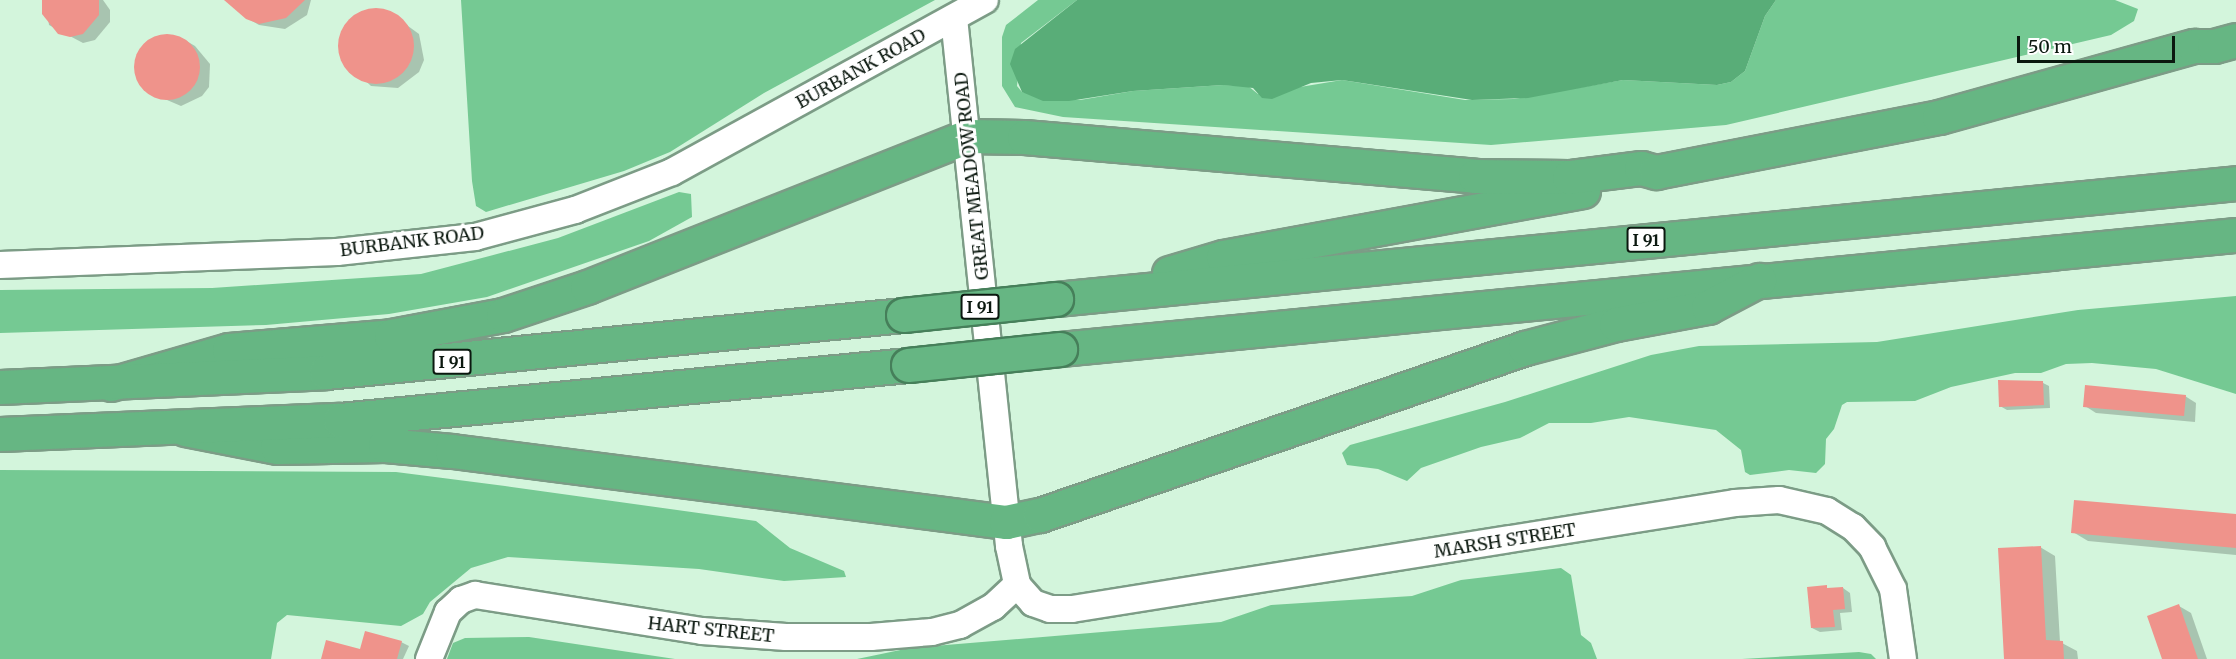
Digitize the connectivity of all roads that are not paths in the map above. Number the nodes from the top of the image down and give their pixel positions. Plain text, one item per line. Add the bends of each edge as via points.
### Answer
1 (985, 0) edge
2 (954, 18) junction
3 (2236, 25) edge
4 (2236, 40) edge
5 (2194, 46) junction
6 (969, 136) junction
7 (1656, 172) junction
8 (2236, 183) edge
9 (2236, 235) edge
10 (0, 265) edge
11 (1759, 280) junction
12 (1126, 292) junction
13 (111, 384) junction
14 (0, 387) edge
15 (185, 429) junction
16 (0, 434) edge
17 (1006, 522) junction
18 (1017, 585) junction
19 (429, 659) edge
20 (1903, 659) edge

1 - 2 street
2 - 6 street, GREAT MEADOW ROAD
2 - 10 street, BURBANK ROAD via 672,172 575,210 475,237 338,252
3 - 5 highway via 2210,34
4 - 5 highway
5 - 7 highway via 1962,112
6 - 7 highway via 1024,137 1475,176 1569,177 1641,168
6 - 13 highway via 598,284 503,315 391,336 229,350
6 - 17 street, GREAT MEADOW ROAD
7 - 12 highway via 1639,182 1223,257 1172,271
8 - 12 highway, I 91
9 - 11 highway
11 - 15 highway, bridge via 398,415
11 - 17 highway via 1708,307 1616,324 1488,360 1047,513
12 - 13 highway, I 91, bridge via 422,364
13 - 14 highway, I 91
15 - 16 highway
15 - 17 highway via 277,447 385,445 452,451
17 - 18 street, GREAT MEADOW ROAD
18 - 19 street, HART STREET via 993,607 960,625 932,632 871,637 786,637 702,631 476,595 461,600 448,612
18 - 20 street, MARSH STREET via 1034,603 1050,609 1071,609 1735,503 1797,502 1840,518 1872,547 1893,589

